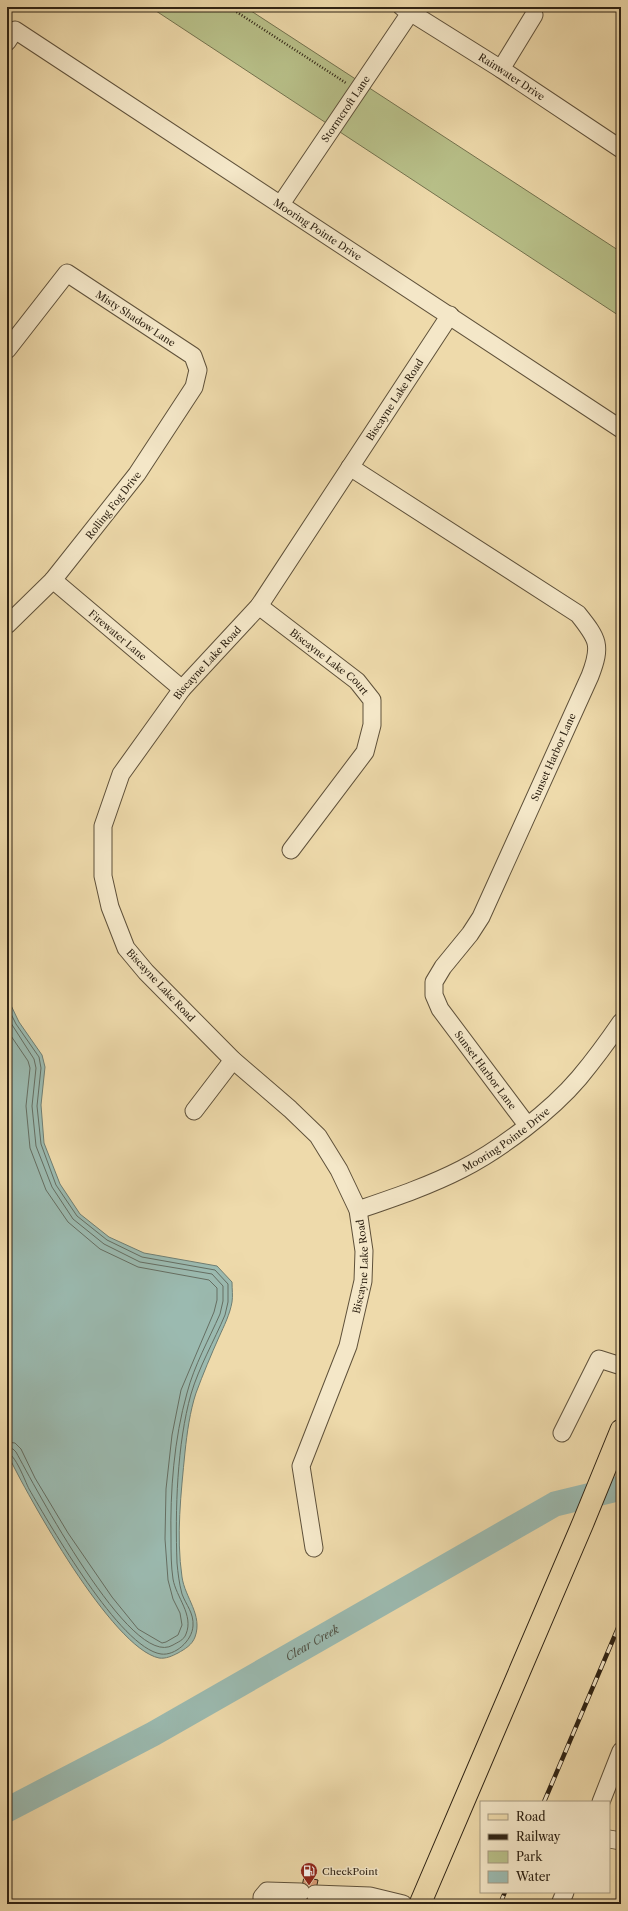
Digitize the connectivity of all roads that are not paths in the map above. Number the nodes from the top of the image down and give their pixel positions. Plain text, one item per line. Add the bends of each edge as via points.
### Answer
1 (406, 10) edge
2 (534, 15) dead end
3 (11, 36) edge
4 (500, 69) junction
5 (621, 149) edge
6 (281, 204) junction
7 (450, 315) junction
8 (7, 350) edge
9 (198, 370) joint
10 (621, 429) edge
11 (350, 467) junction
12 (53, 580) junction
13 (259, 606) junction
14 (7, 626) edge
15 (182, 689) junction
16 (291, 850) dead end
17 (621, 1022) edge
18 (233, 1060) junction
19 (194, 1112) dead end
20 (527, 1125) junction
21 (358, 1210) junction
22 (621, 1366) edge
23 (621, 1430) edge
24 (562, 1433) dead end
25 (314, 1548) dead end
26 (621, 1751) edge
27 (601, 1801) edge
28 (610, 1839) edge
29 (621, 1841) edge
30 (565, 1893) edge
31 (368, 1900) edge
32 (262, 1904) edge
33 (403, 1904) edge
34 (420, 1904) edge
35 (560, 1904) edge

1 - 4 street, Rainwater Drive
1 - 6 street, Stormcroft Lane via 357,91
2 - 4 street
3 - 6 street, Mooring Pointe Drive
4 - 5 street, Rainwater Drive
6 - 7 street, Mooring Pointe Drive
7 - 10 street, Mooring Pointe Drive
7 - 11 street, Biscayne Lake Road
8 - 9 street, Misty Shadow Lane via 67,273 193,356
9 - 12 street, Rolling Fog Drive via 194,387 137,474
11 - 13 street, Biscayne Lake Road
11 - 20 street, Sunset Harbor Lane via 578,614 595,634 597,658 590,676 484,910 470,934 434,982 434,995 440,1009
12 - 14 street, Rolling Fog Drive
12 - 15 street, Firewater Lane
13 - 15 street, Biscayne Lake Road
13 - 16 street, Biscayne Lake Court via 357,681 372,700 372,725 365,752
15 - 18 street, Biscayne Lake Road via 121,774 103,826 103,876 110,907 126,948 146,972
17 - 20 street, Mooring Pointe Drive via 578,1079
18 - 19 street
18 - 21 street, Biscayne Lake Road via 318,1136 339,1170
20 - 21 street, Mooring Pointe Drive via 493,1151 463,1169
21 - 25 street, Biscayne Lake Road via 364,1251 363,1281 348,1346 301,1466
22 - 24 street via 599,1359
23 - 34 main road
26 - 27 street
28 - 29 street
30 - 35 street
31 - 32 street via 267,1891 262,1897
31 - 33 street

